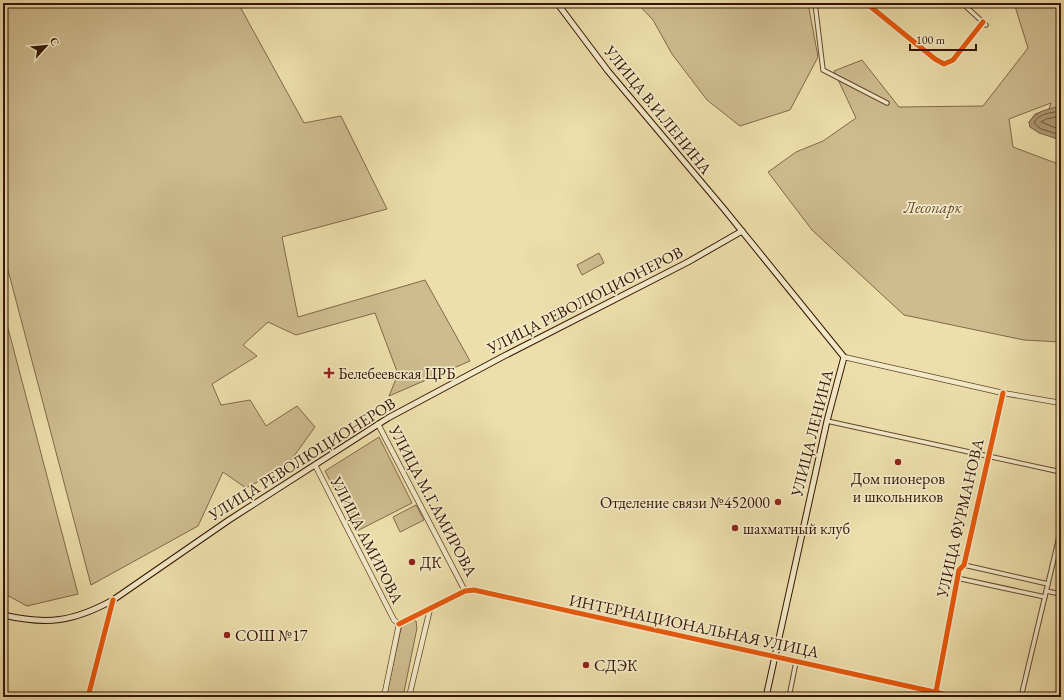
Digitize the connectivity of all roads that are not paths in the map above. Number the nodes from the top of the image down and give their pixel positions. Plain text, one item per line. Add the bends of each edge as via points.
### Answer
1 (557, 3) edge
2 (815, 3) edge
3 (862, 3) edge
4 (962, 3) edge
5 (887, 103) dead end
6 (742, 231) junction
7 (844, 357) junction
8 (1003, 393) junction
9 (1061, 403) edge
10 (827, 421) junction
11 (378, 424) junction
12 (988, 456) junction
13 (315, 465) junction
14 (1061, 472) edge
15 (1061, 529) edge
16 (964, 565) junction
17 (958, 578) junction
18 (1048, 584) junction
19 (1046, 590) junction
20 (465, 591) junction
21 (1061, 594) edge
22 (1045, 597) junction
23 (113, 600) junction
24 (430, 609) junction
25 (3, 615) edge
26 (399, 624) junction
27 (775, 657) junction
28 (796, 662) junction
29 (936, 695) edge
30 (88, 697) edge
31 (384, 697) edge
32 (409, 697) edge
33 (766, 697) edge
34 (789, 697) edge
35 (956, 697) edge
36 (1021, 697) edge

1 - 6 main road, УЛИЦА В.И.ЛЕНИНА via 608,71
2 - 5 street via 823,70
3 - 4 street via 871,7 944,64 953,60 984,24
6 - 7 main road, УЛИЦА ЛЕНИНА
6 - 11 main road, УЛИЦА РЕВОЛЮЦИОНЕРОВ via 688,262
7 - 8 street
7 - 10 main road, УЛИЦА ЛЕНИНА
8 - 9 street
8 - 12 street, УЛИЦА ФУРМАНОВА
10 - 12 street
10 - 27 main road, УЛИЦА ЛЕНИНА
11 - 13 main road, УЛИЦА РЕВОЛЮЦИОНЕРОВ
11 - 20 street, УЛИЦА М.Г.АМИРОВА
12 - 14 street
12 - 16 street, УЛИЦА ФУРМАНОВА
13 - 23 main road, УЛИЦА РЕВОЛЮЦИОНЕРОВ via 229,520
13 - 26 street, УЛИЦА АМИРОВА via 394,620
15 - 18 street
16 - 17 street, УЛИЦА ФУРМАНОВА via 959,570
16 - 18 street
17 - 22 street
17 - 29 street, УЛИЦА ФУРМАНОВА
18 - 19 street
19 - 21 street
19 - 22 street
20 - 24 street
20 - 27 street, ИНТЕРНАЦИОНАЛЬНАЯ УЛИЦА via 474,590
22 - 36 street
23 - 25 main road, УЛИЦА РЕВОЛЮЦИОНЕРОВ via 83,615 47,621 28,621
23 - 30 street
24 - 26 street
24 - 32 street
26 - 31 street
27 - 28 street, ИНТЕРНАЦИОНАЛЬНАЯ УЛИЦА
27 - 33 main road, УЛИЦА ЛЕНИНА
28 - 29 street, ИНТЕРНАЦИОНАЛЬНАЯ УЛИЦА
28 - 34 street
29 - 35 street, ИНТЕРНАЦИОНАЛЬНАЯ УЛИЦА

